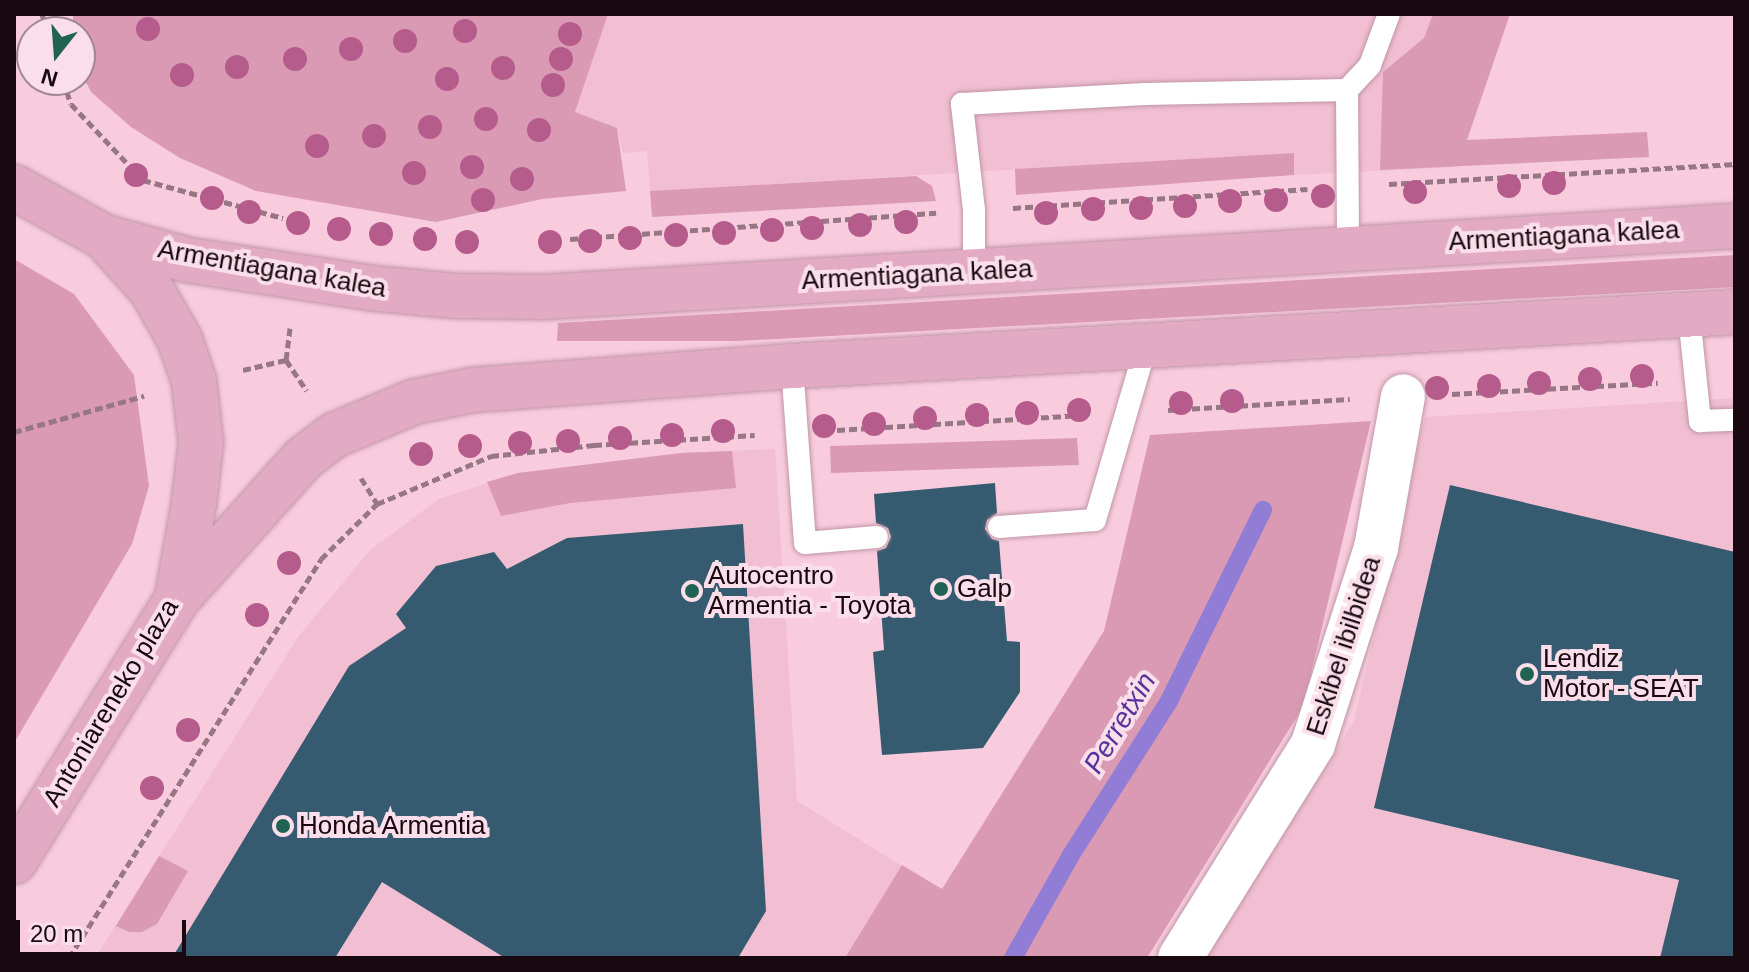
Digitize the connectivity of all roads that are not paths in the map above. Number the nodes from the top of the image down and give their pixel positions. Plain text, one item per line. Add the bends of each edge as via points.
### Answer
1 (1389, 14) edge
2 (1347, 90) junction
3 (14, 187) edge
4 (1735, 226) edge
5 (104, 237) junction
6 (1348, 249) junction
7 (974, 272) junction
8 (1735, 312) edge
9 (1689, 315) junction
10 (1146, 346) junction
11 (792, 366) junction
12 (1403, 396) dead end
13 (1735, 420) edge
14 (999, 527) dead end
15 (877, 537) dead end
16 (177, 599) junction
17 (14, 862) edge
18 (1180, 958) edge

1 - 2 lane via 1370,65
2 - 6 lane
2 - 7 lane via 962,104 974,210
3 - 5 main road, Antoniareneko plaza
4 - 6 main road, Armentiagana kalea
5 - 7 main road, Armentiagana kalea via 188,260 457,296 543,297
5 - 16 main road, Antoniareneko plaza via 151,289 180,340 194,381 201,442
6 - 7 main road, Armentiagana kalea
8 - 9 main road
9 - 10 main road
9 - 13 lane via 1700,421
10 - 11 main road
10 - 14 lane via 1095,520
11 - 15 lane via 805,543
11 - 16 main road via 473,390 413,402 335,435 304,458
12 - 18 street, Eskibel ibilbidea via 1376,548 1313,744
16 - 17 main road, Antoniareneko plaza

